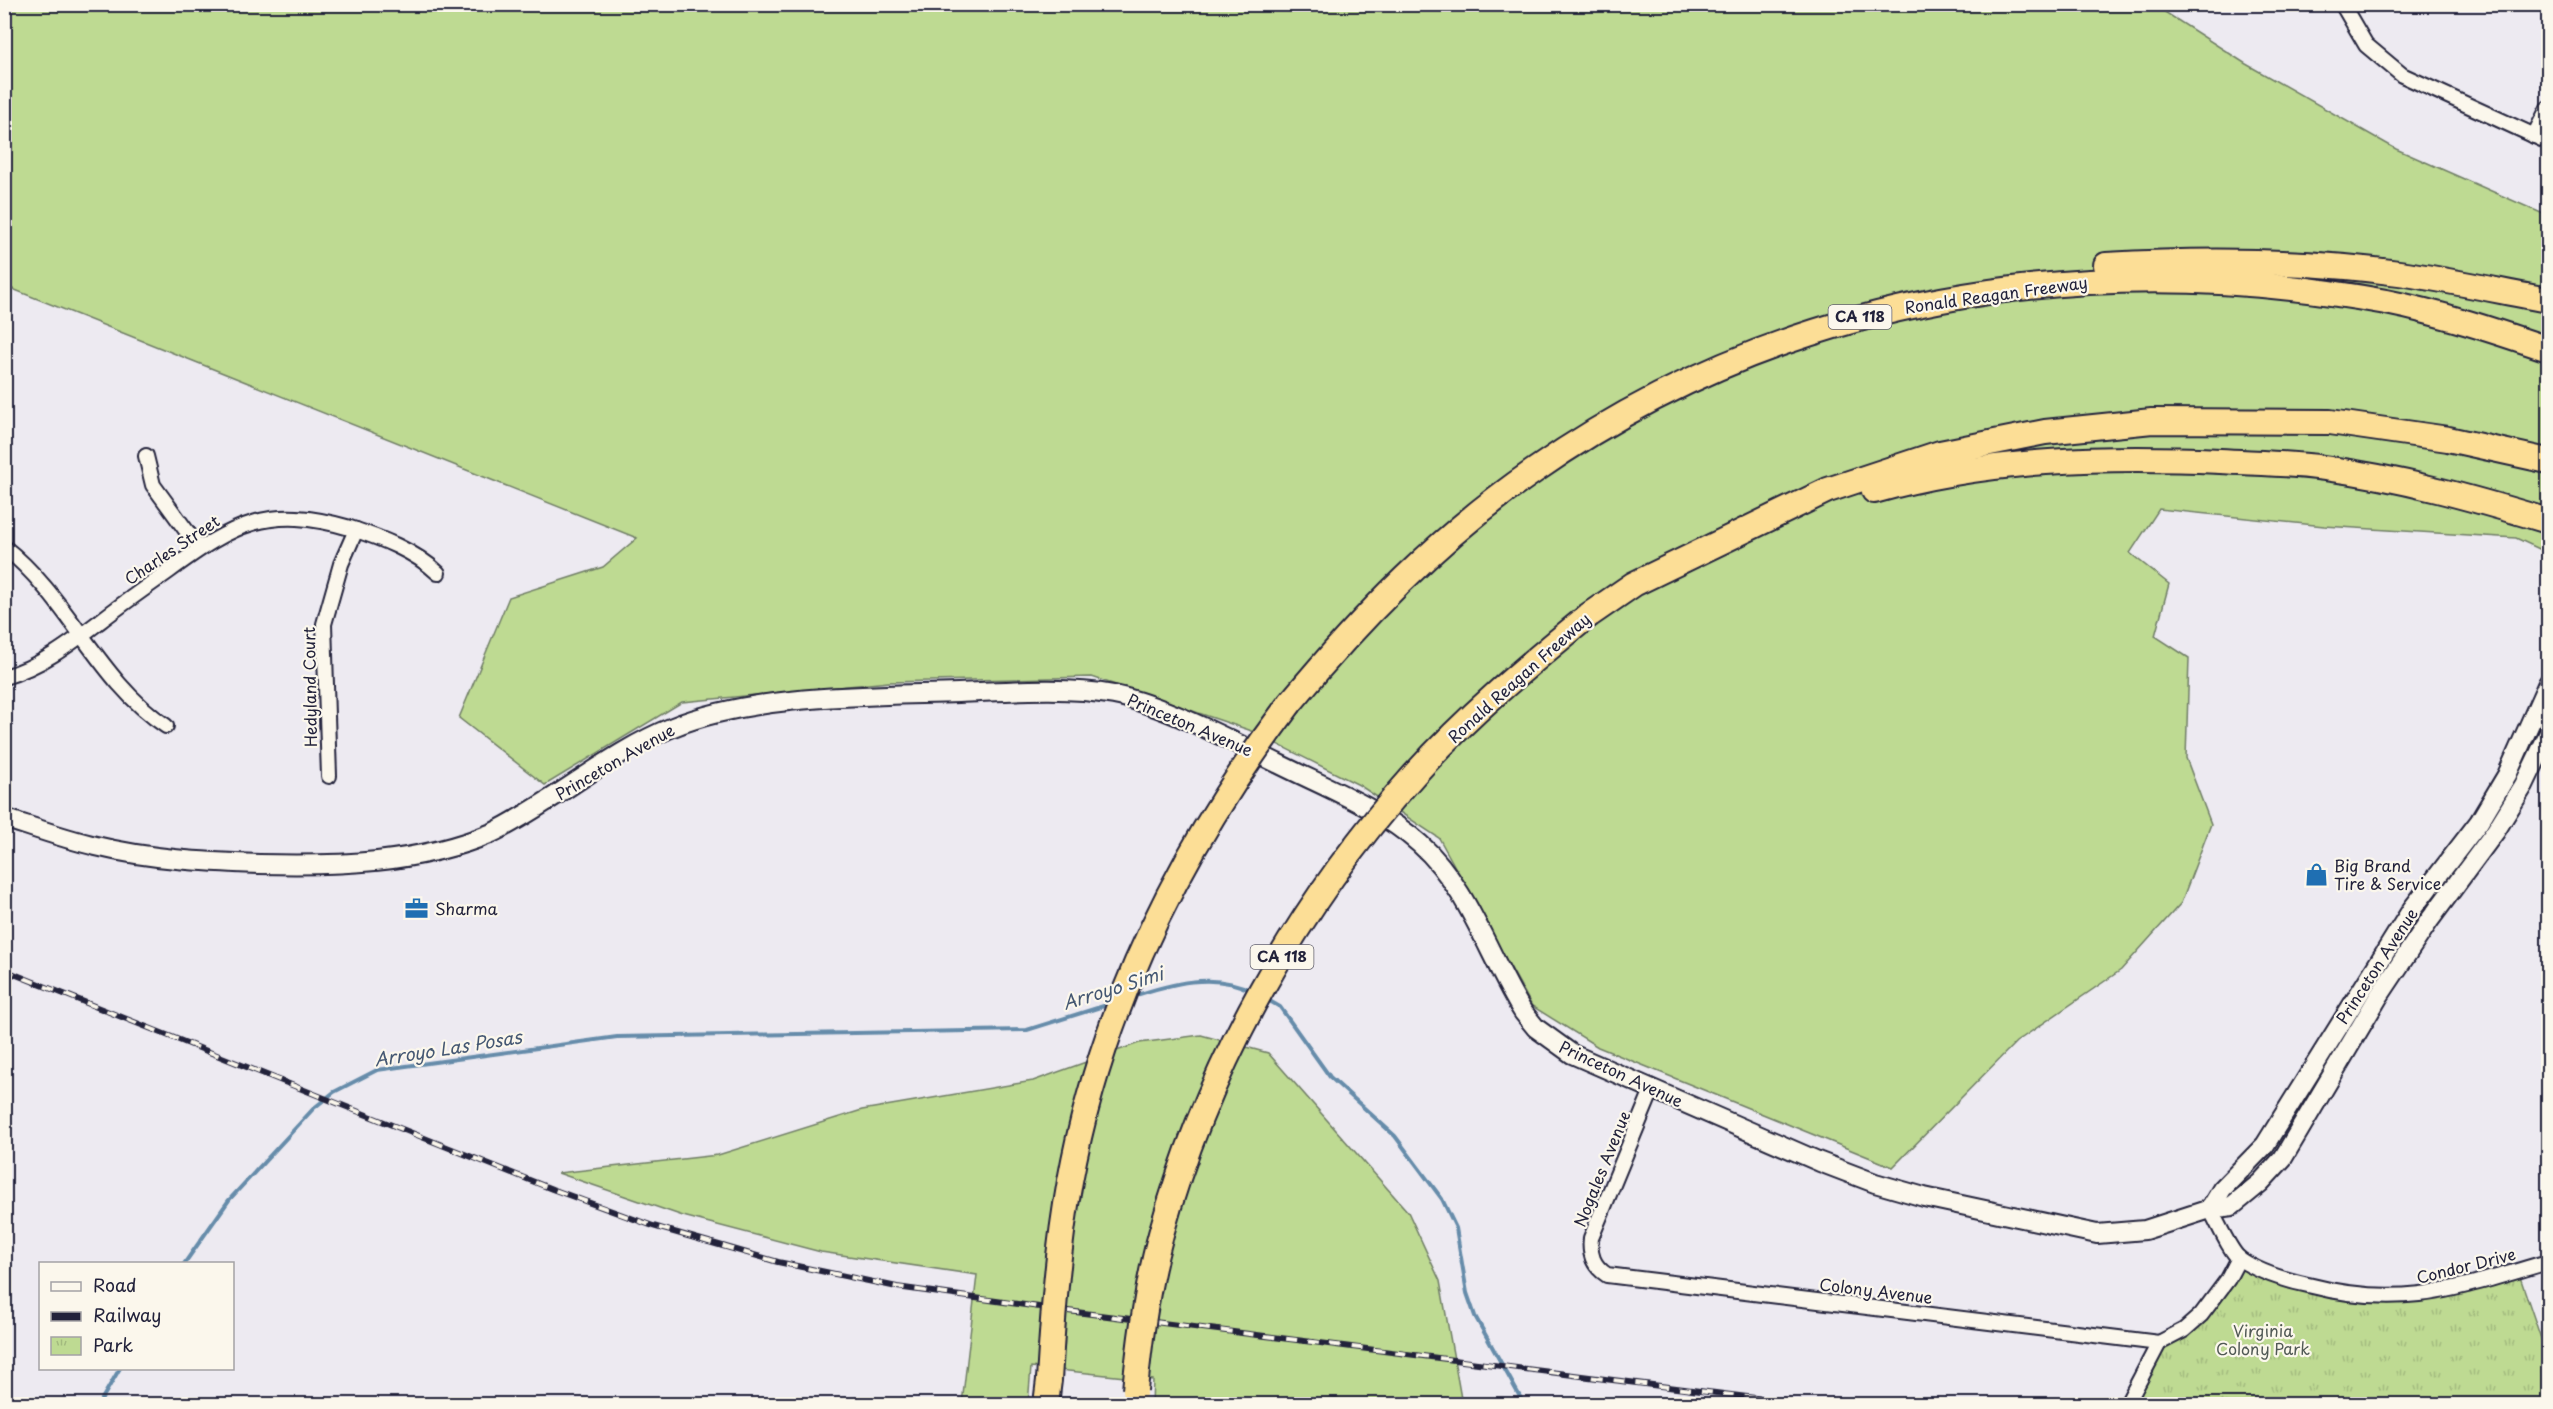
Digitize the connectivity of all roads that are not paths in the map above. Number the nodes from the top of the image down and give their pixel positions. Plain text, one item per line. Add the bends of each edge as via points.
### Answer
1 (2342, 4) edge
2 (2548, 108) edge
3 (2534, 136) junction
4 (2548, 142) edge
5 (2548, 300) edge
6 (1878, 312) junction
7 (2548, 348) edge
8 (146, 456) dead end
9 (2548, 461) edge
10 (1784, 511) junction
11 (2548, 521) edge
12 (356, 530) junction
13 (4, 547) edge
14 (199, 548) junction
15 (438, 573) dead end
16 (82, 635) junction
17 (4, 677) edge
18 (2548, 683) edge
19 (166, 726) dead end
20 (2548, 735) edge
21 (329, 776) dead end
22 (4, 818) edge
23 (1652, 1090) junction
24 (2210, 1209) junction
25 (2239, 1258) junction
26 (1593, 1262) joint
27 (2548, 1262) edge
28 (2159, 1343) junction
29 (1135, 1397) edge
30 (1047, 1404) edge
31 (2127, 1404) edge

1 - 3 street via 2366,45 2402,75
2 - 3 street
3 - 4 street
5 - 6 highway via 2401,273 2333,266 2174,261 2080,267 1983,283 1942,291
6 - 7 highway, Ronald Reagan Freeway / CA 118 via 2071,283 2220,281 2390,303
6 - 30 highway, Ronald Reagan Freeway / CA 118, bridge via 1775,343 1714,368 1582,439 1532,472 1443,542 1385,595 1290,703 1240,771 1199,837 1145,942 1116,1013 1070,1181 1056,1270
8 - 14 street via 153,485
9 - 10 highway, Ronald Reagan Freeway / CA 118 via 2448,439 2330,422 2152,421 2045,432 1940,453 1828,490
10 - 11 highway via 1979,469 2060,462 2182,460 2322,467 2459,495
10 - 29 highway, Ronald Reagan Freeway / CA 118, bridge via 1634,584 1588,615 1497,693 1415,774 1367,830 1292,940 1222,1068 1187,1157 1156,1256 1141,1331
12 - 14 street, Charles Street via 316,519 257,521 229,530
12 - 15 street, Charles Street via 418,556
12 - 21 street, Hedyland Court via 341,564 324,624
13 - 16 street via 38,576
14 - 16 street, Charles Street
16 - 17 street, Charles Street via 32,667
16 - 19 street via 132,701
18 - 24 street, Princeton Avenue via 2507,775 2479,822 2406,919 2265,1145 2222,1189
20 - 24 street, Princeton Avenue via 2495,832 2379,996 2283,1158 2232,1206
22 - 23 street, Princeton Avenue via 95,846 177,860 316,865 389,862 456,847 492,833 644,741 672,727 726,712 830,697 1008,691 1114,695 1144,703 1235,743 1363,805 1398,827 1421,844 1454,885 1512,995 1536,1028 1572,1054
23 - 24 street, Princeton Avenue via 1875,1183 2075,1231 2137,1231
23 - 26 street, Nogales Avenue via 1591,1238
24 - 25 street
25 - 27 street, Condor Drive via 2278,1278 2372,1297 2441,1292
25 - 28 street via 2201,1315 2184,1330
26 - 28 street, Colony Avenue via 1600,1270 1618,1276
28 - 31 street

